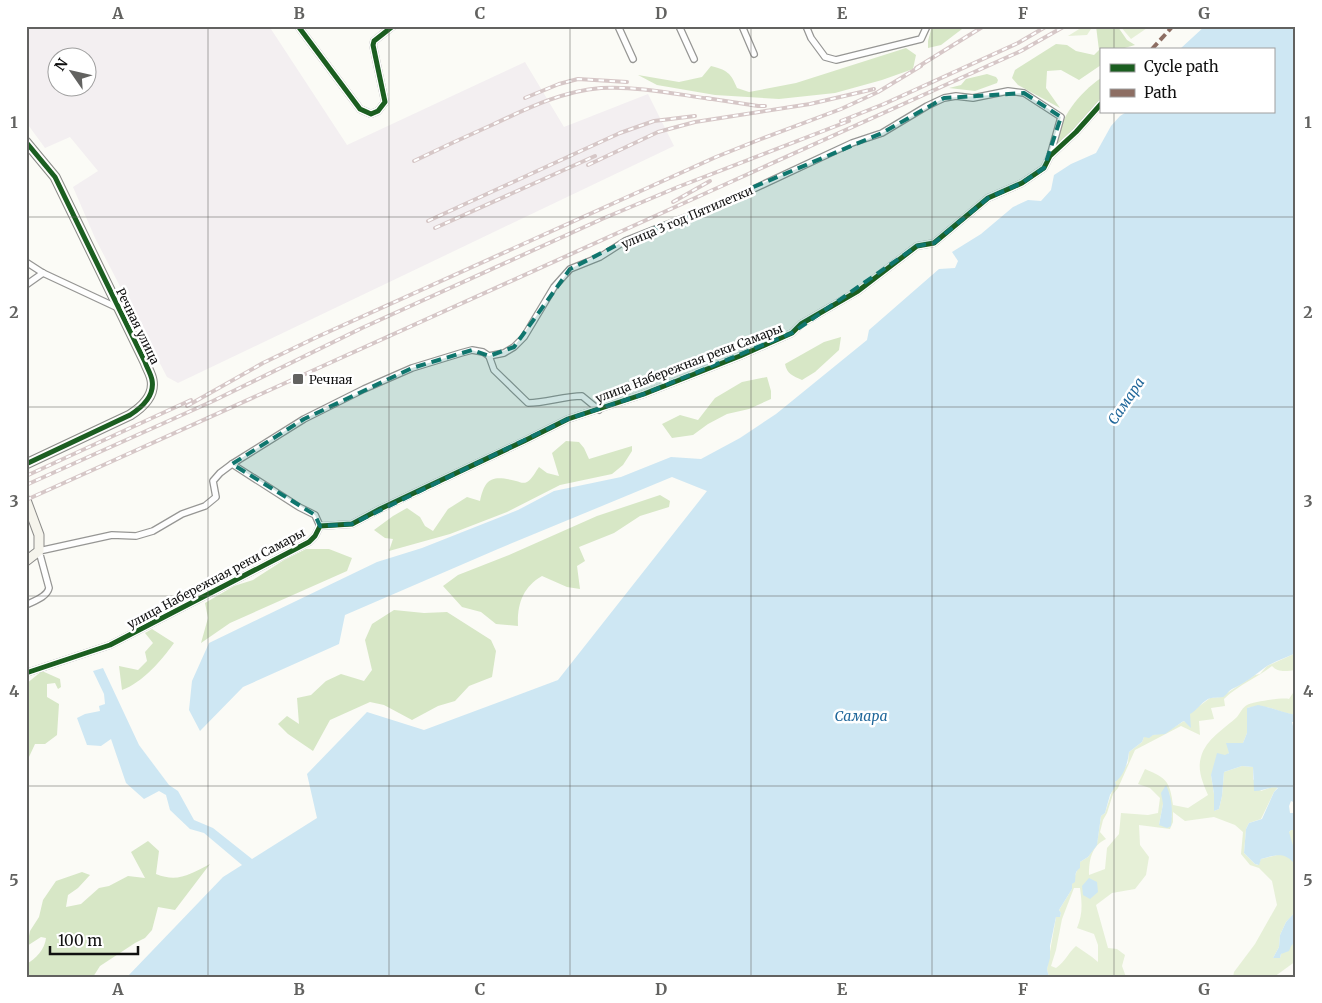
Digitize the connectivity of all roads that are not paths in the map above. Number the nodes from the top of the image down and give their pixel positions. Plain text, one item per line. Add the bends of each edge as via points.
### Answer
1 (298, 26) edge
2 (393, 26) edge
3 (618, 26) edge
4 (679, 26) edge
5 (742, 26) edge
6 (806, 26) edge
7 (928, 26) edge
8 (754, 54) dead end
9 (633, 59) dead end
10 (694, 59) dead end
11 (1100, 105) edge
12 (26, 142) edge
13 (1050, 156) junction
14 (26, 262) edge
15 (43, 273) junction
16 (26, 285) edge
17 (118, 308) junction
18 (489, 356) junction
19 (599, 410) junction
20 (26, 464) edge
21 (232, 464) junction
22 (26, 500) edge
23 (320, 526) junction
24 (39, 551) junction
25 (26, 561) edge
26 (26, 605) edge
27 (26, 673) edge

1 - 2 street via 360,108 371,114 385,102 373,45
3 - 9 street
4 - 10 street
5 - 8 street
6 - 7 street via 825,57 836,60 921,39
11 - 13 street, улица Набережная реки Самары
12 - 17 street, Речная улица via 55,178
13 - 18 street, улица 3 год Пятилетки via 1061,117 1024,94 1008,91 973,98 944,98 882,133 852,143 732,200 625,241 570,269 554,287 524,337 504,353
13 - 19 street, улица Набережная реки Самары via 1044,168 1022,183 988,198 934,244 917,246 858,291 800,324 792,333
14 - 15 street
15 - 16 street
15 - 17 street
17 - 20 street, Речная улица via 153,382 149,398 130,415
18 - 19 street via 494,370 528,403 582,396
18 - 21 street, улица 3 год Пятилетки via 472,350 412,368 304,419
19 - 23 street, улица Набережная реки Самары via 568,419 352,524
21 - 23 street via 315,515
21 - 24 street, улица 3 год Пятилетки via 213,481 216,497 205,506 182,514 153,531
22 - 24 street via 39,535
23 - 27 street, улица Набережная реки Самары via 309,542 110,645
24 - 25 street
24 - 26 street via 49,588 45,595

